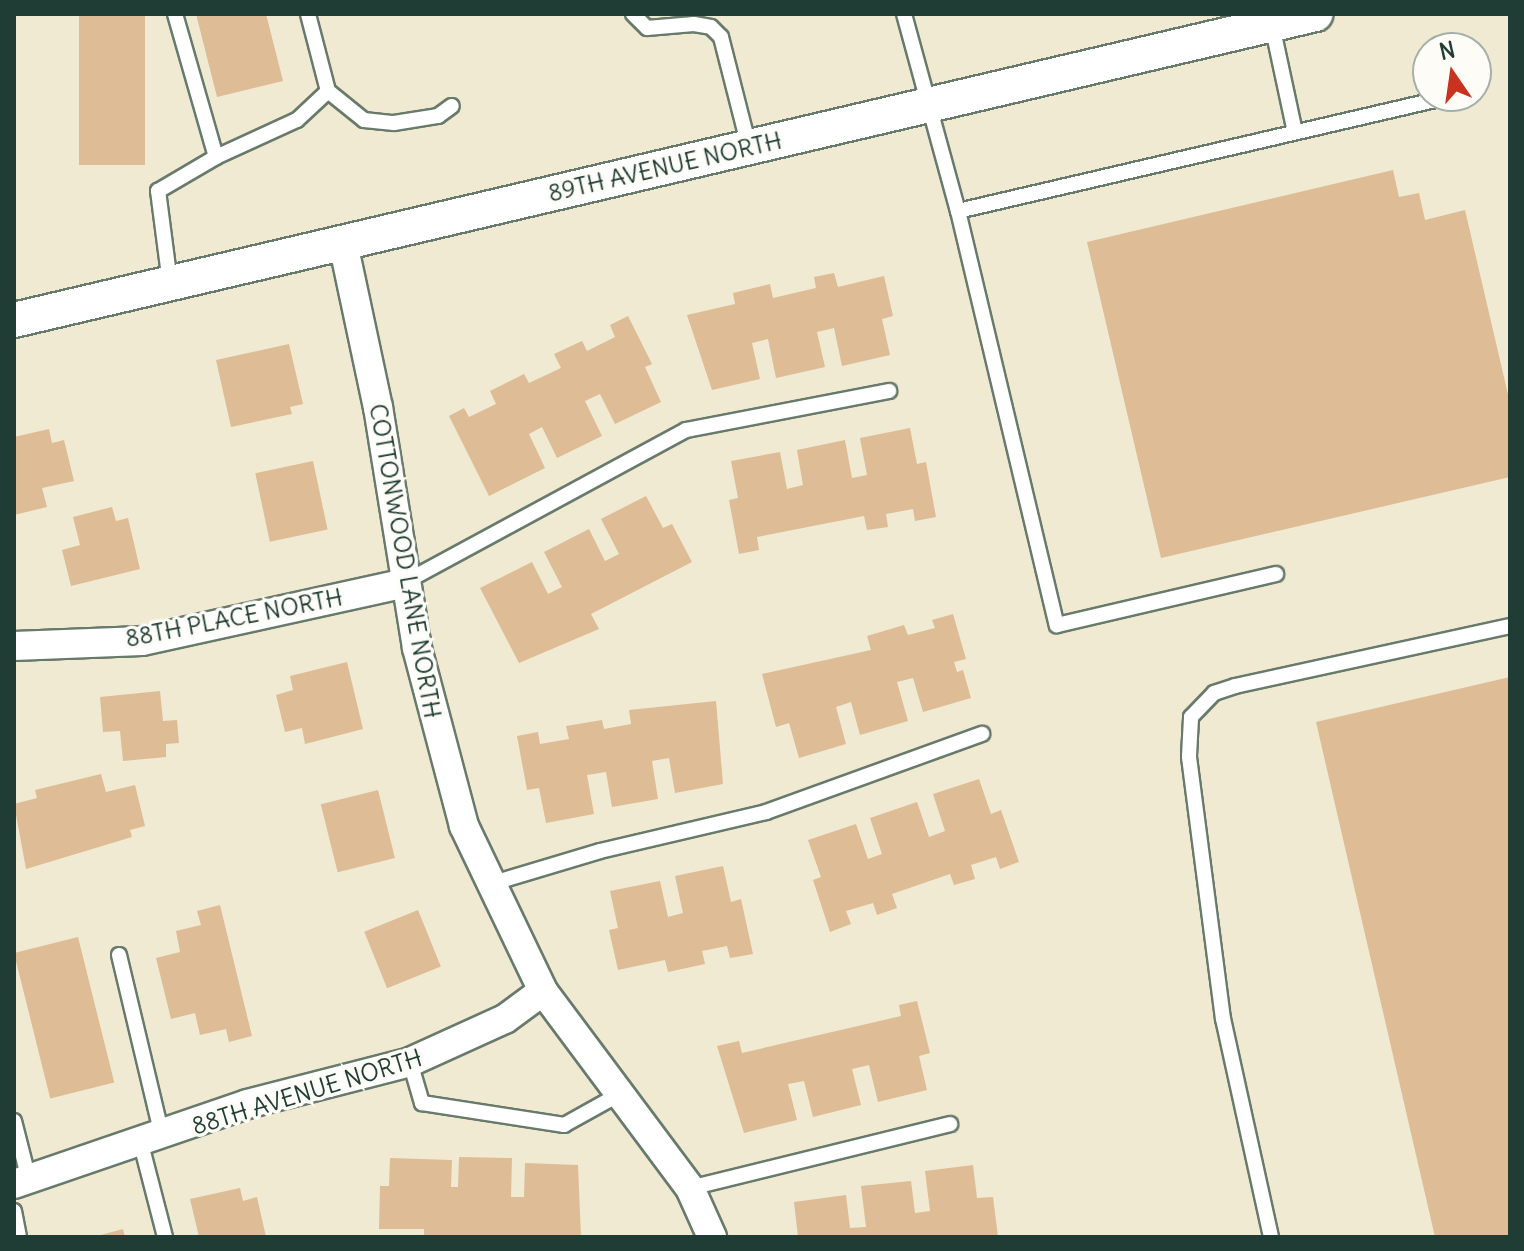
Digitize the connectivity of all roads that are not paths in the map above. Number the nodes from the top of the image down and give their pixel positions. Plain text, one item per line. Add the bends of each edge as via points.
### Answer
1 (175, 14) edge
2 (308, 14) edge
3 (633, 14) edge
4 (904, 14) edge
5 (1316, 14) edge
6 (1272, 25) junction
7 (328, 91) junction
8 (930, 105) junction
9 (1412, 105) edge
10 (452, 106) dead end
11 (1295, 132) junction
12 (749, 147) junction
13 (216, 157) junction
14 (958, 211) junction
15 (343, 243) junction
16 (170, 283) junction
17 (14, 320) edge
18 (889, 391) dead end
19 (1276, 574) dead end
20 (405, 583) junction
21 (1510, 626) edge
22 (14, 646) edge
23 (982, 734) dead end
24 (489, 885) junction
25 (119, 955) dead end
26 (543, 991) junction
27 (410, 1062) junction
28 (618, 1095) junction
29 (14, 1121) edge
30 (950, 1124) dead end
31 (151, 1140) junction
32 (22, 1182) edge
33 (690, 1188) junction
34 (14, 1211) edge
35 (19, 1237) edge
36 (165, 1237) edge
37 (712, 1237) edge
38 (1271, 1237) edge

1 - 13 lane
2 - 7 lane
3 - 12 lane via 647,28 694,24 711,27 721,37
4 - 8 lane
5 - 6 street, 89TH AVENUE NORTH
6 - 8 street, 89TH AVENUE NORTH
6 - 11 lane
7 - 10 lane via 364,120 423,118
7 - 13 lane via 297,120
8 - 12 street, 89TH AVENUE NORTH
8 - 14 lane
9 - 11 lane
11 - 14 lane
12 - 15 street, 89TH AVENUE NORTH
13 - 16 lane via 158,191
14 - 19 lane via 1057,625
15 - 16 street, 89TH AVENUE NORTH
15 - 20 street, COTTONWOOD LANE NORTH via 378,407
16 - 17 street, 89TH AVENUE NORTH
18 - 20 lane via 686,430
20 - 22 street, 88TH PLACE NORTH via 142,641
20 - 24 street, COTTONWOOD LANE NORTH via 437,738
21 - 38 lane via 1235,686 1214,693 1191,717 1189,756 1223,1019
23 - 24 lane via 766,812 600,851
24 - 26 street, COTTONWOOD LANE NORTH
25 - 31 lane
26 - 27 street, 88TH AVENUE NORTH via 505,1019
26 - 28 street, COTTONWOOD LANE NORTH
27 - 28 lane via 422,1103 564,1125
27 - 31 street, 88TH AVENUE NORTH via 247,1104
28 - 33 street, COTTONWOOD LANE NORTH
29 - 32 lane
30 - 33 lane
31 - 32 street, 88TH AVENUE NORTH
31 - 36 lane
33 - 37 street, COTTONWOOD LANE NORTH
34 - 35 lane

